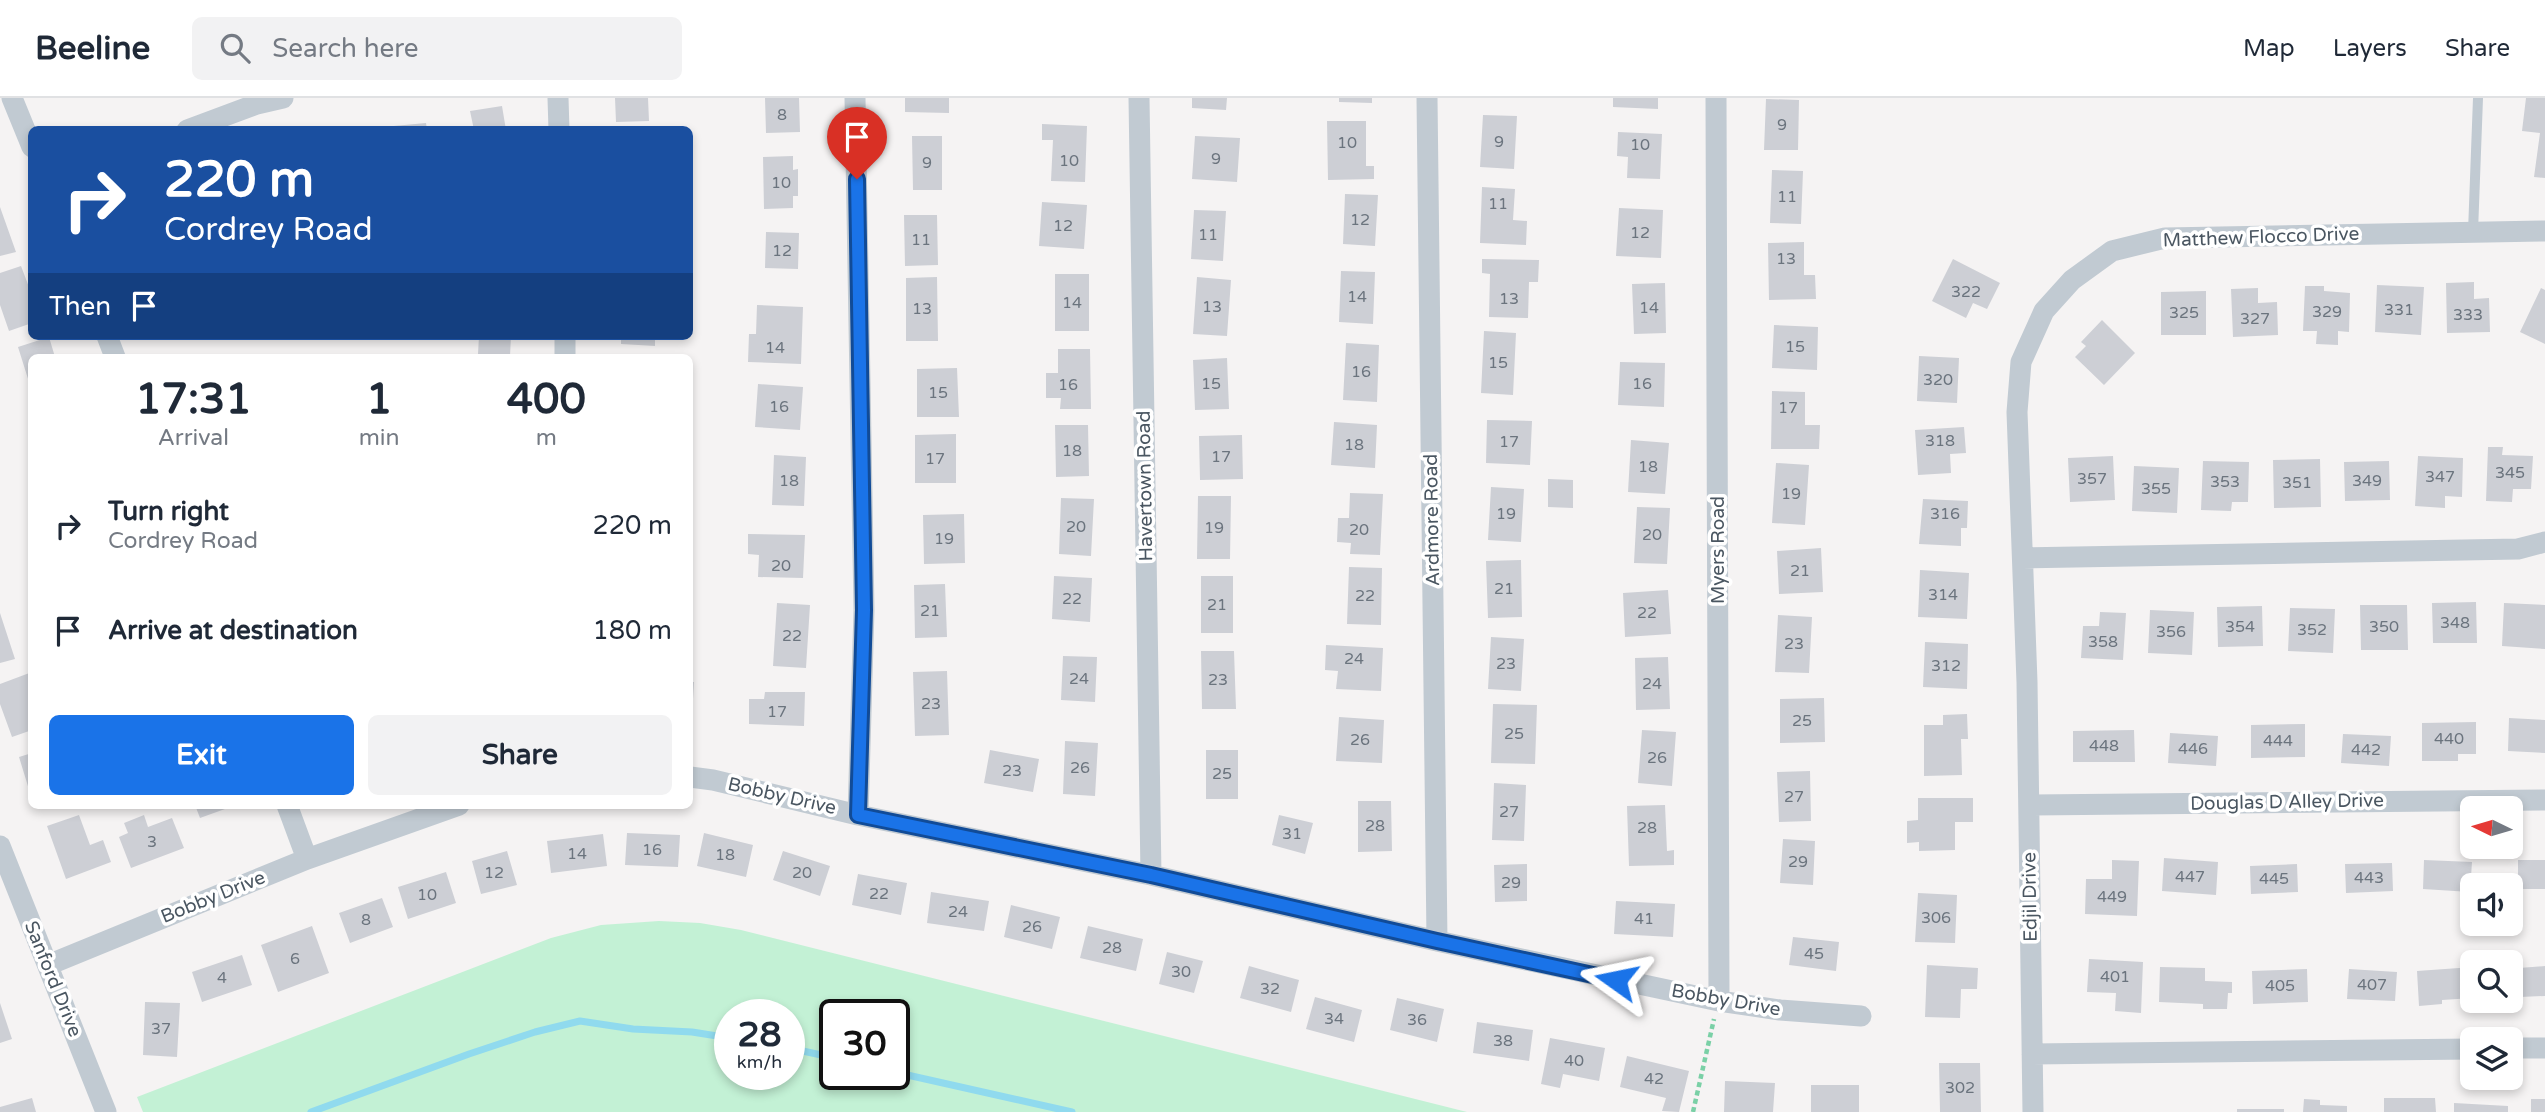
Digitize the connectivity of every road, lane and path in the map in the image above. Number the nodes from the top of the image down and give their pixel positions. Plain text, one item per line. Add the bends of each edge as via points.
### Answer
1 (12, 98) edge
2 (283, 98) edge
3 (558, 98) edge
4 (855, 98) edge
5 (1139, 98) edge
6 (1427, 98) edge
7 (1716, 98) edge
8 (2478, 98) edge
9 (198, 126) edge
10 (559, 126) edge
11 (28, 137) edge
12 (2545, 231) edge
13 (2473, 232) junction
14 (2545, 542) edge
15 (2023, 558) junction
16 (2027, 682) joint
17 (693, 777) edge
18 (2545, 800) edge
19 (2029, 805) junction
20 (288, 809) edge
21 (449, 809) edge
22 (858, 815) junction
23 (0, 846) edge
24 (307, 859) junction
25 (1151, 875) junction
26 (1437, 941) junction
27 (48, 965) junction
28 (1719, 1002) junction
29 (1861, 1016) dead end
30 (2523, 1048) edge
31 (2545, 1048) edge
32 (2460, 1049) edge
33 (2032, 1054) junction
34 (106, 1112) edge
35 (1693, 1112) edge
36 (2033, 1112) edge

1 - 11 street
2 - 9 street
3 - 10 street
4 - 22 street via 864,610
5 - 25 street, Havertown Road
6 - 26 street, Ardmore Road
7 - 28 street, Myers Road
8 - 13 lane
12 - 13 street, Matthew Flocco Drive
13 - 15 street, Matthew Flocco Drive via 2165,238 2112,251 2102,258 2072,280 2044,311 2021,362 2017,412
14 - 15 street via 2518,549
15 - 16 street, Matthew Flocco Drive
16 - 19 street, Edjil Drive
17 - 22 street, Bobby Drive
18 - 19 street, Douglas D Alley Drive
19 - 33 street, Edjil Drive
20 - 24 street
21 - 24 street, Bobby Drive
22 - 25 street, Bobby Drive
23 - 27 street, Sanford Drive
24 - 27 street, Bobby Drive
25 - 26 street, Bobby Drive
26 - 28 street, Bobby Drive
27 - 34 street, Sanford Drive
28 - 29 street, Bobby Drive
28 - 35 path
30 - 31 street
32 - 33 street
33 - 36 street, Edjil Drive

